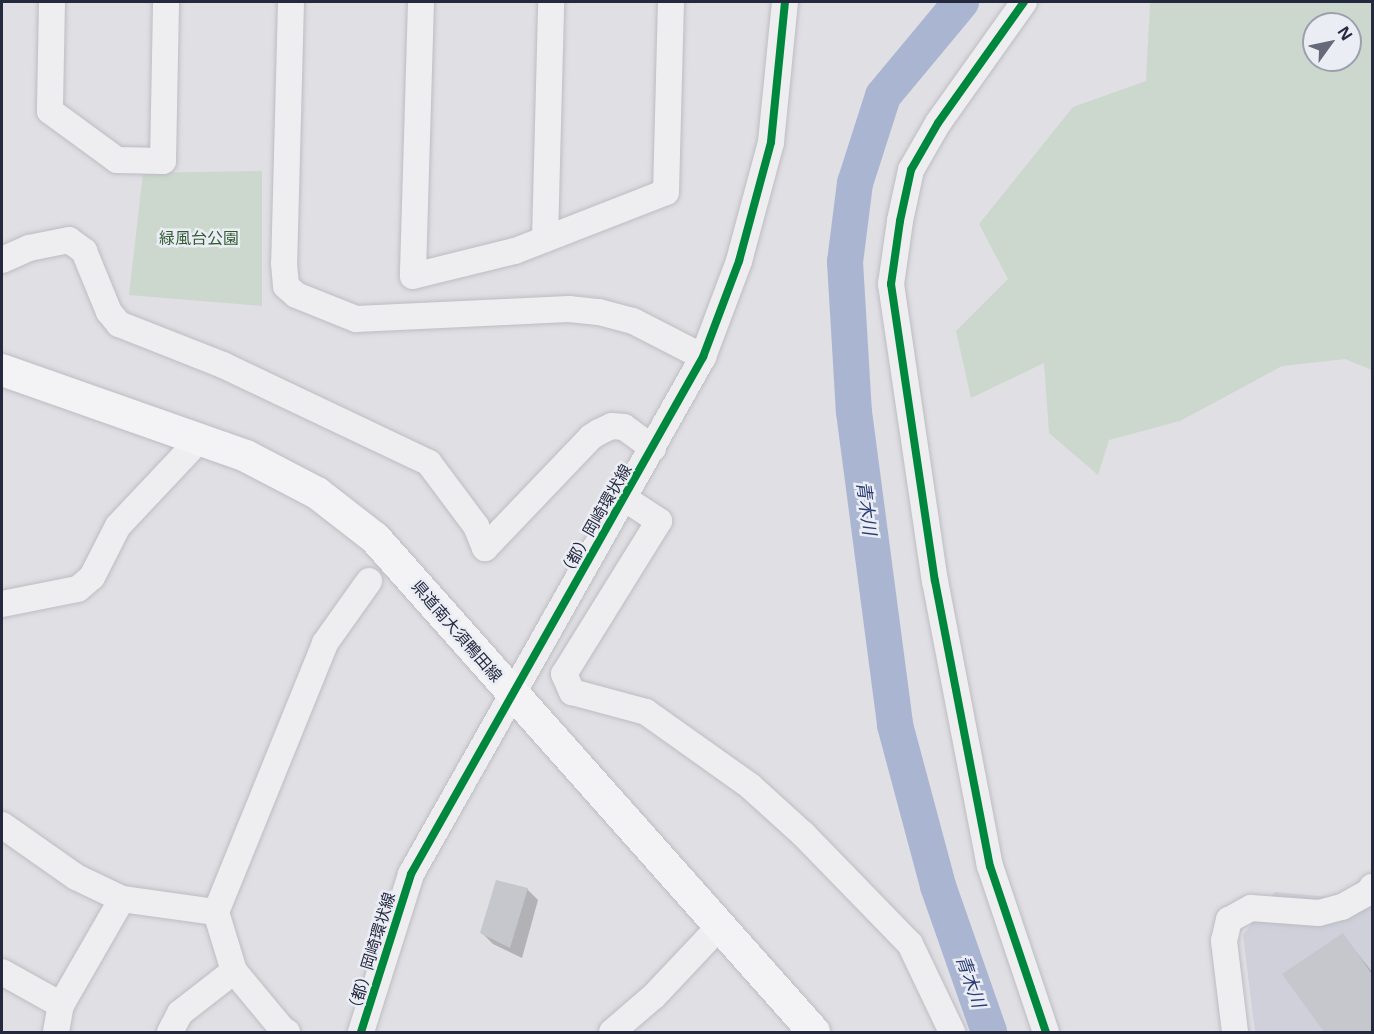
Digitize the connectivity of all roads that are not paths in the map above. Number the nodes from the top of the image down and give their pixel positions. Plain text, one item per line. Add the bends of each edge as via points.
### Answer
1 (52, 2) edge
2 (166, 2) edge
3 (291, 2) edge
4 (421, 2) edge
5 (551, 2) edge
6 (670, 2) edge
7 (785, 2) edge
8 (1024, 2) edge
9 (545, 239) junction
10 (2, 260) edge
11 (703, 357) junction
12 (2, 370) edge
13 (198, 440) junction
14 (653, 448) junction
15 (624, 498) junction
16 (369, 581) dead end
17 (2, 604) edge
18 (511, 693) junction
19 (2, 825) edge
20 (1372, 887) edge
21 (122, 899) junction
22 (216, 912) junction
23 (720, 926) junction
24 (234, 971) junction
25 (2, 972) edge
26 (62, 1005) junction
27 (56, 1032) edge
28 (170, 1032) edge
29 (284, 1032) edge
30 (361, 1032) edge
31 (612, 1032) edge
32 (814, 1032) edge
33 (952, 1032) edge
34 (1046, 1032) edge
35 (1235, 1032) edge

1 - 2 street via 50,111 117,160 163,161
3 - 11 street via 284,263 286,286 296,295 357,319 569,309 599,312 633,321
4 - 9 street via 413,276 515,251
5 - 9 street
6 - 9 street via 666,192
7 - 11 street, （都）岡崎環状線 via 771,142 739,261
8 - 34 street via 938,123 911,170 891,284 935,581 990,866
10 - 14 street via 29,248 69,240 84,251 109,312 119,324 224,365 429,463 477,526 485,548 599,432 612,426 624,428
11 - 14 street, （都）岡崎環状線
12 - 13 main road, 県道南大須鴨田線
13 - 17 street via 118,526 92,577 78,589
13 - 18 main road, 県道南大須鴨田線 via 246,456 317,493 375,538
14 - 15 street, （都）岡崎環状線
15 - 18 street, （都）岡崎環状線
15 - 33 street via 659,521 564,674 572,692 646,712 750,786 803,834 910,944
16 - 22 street via 325,643
18 - 23 main road, 県道南大須鴨田線
18 - 30 street, （都）岡崎環状線 via 411,874
19 - 21 street via 76,877
20 - 35 street via 1342,907 1319,913 1251,908 1228,920 1224,941
21 - 22 street
21 - 26 street
22 - 24 street
23 - 31 street via 654,996
23 - 32 main road, 県道南大須鴨田線
24 - 28 street via 180,1013
24 - 29 street
25 - 26 street
26 - 27 street

